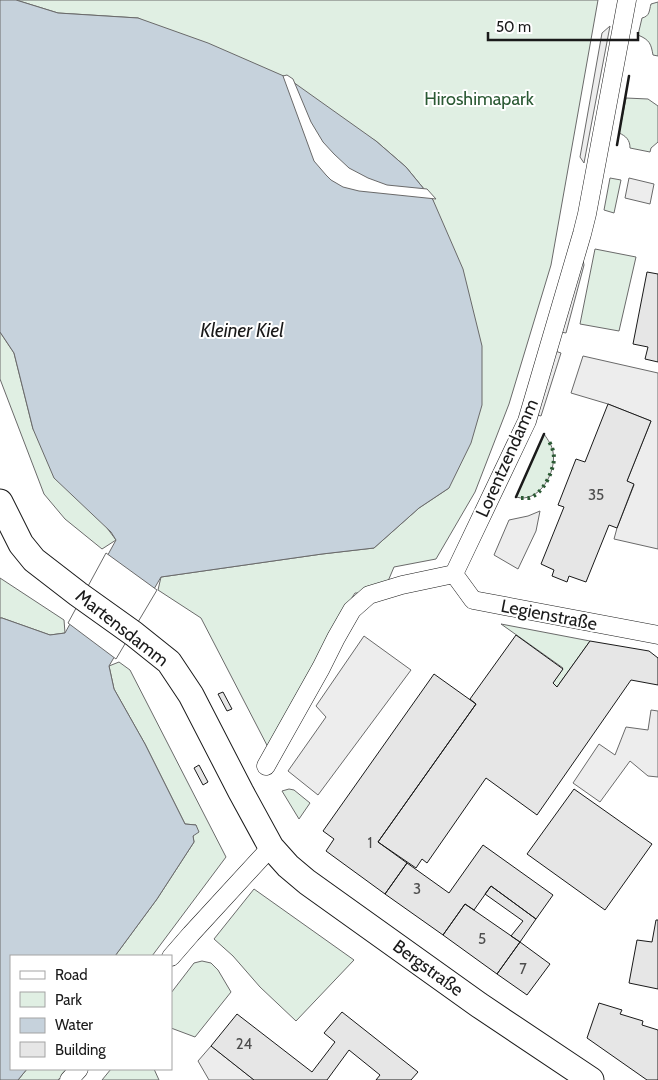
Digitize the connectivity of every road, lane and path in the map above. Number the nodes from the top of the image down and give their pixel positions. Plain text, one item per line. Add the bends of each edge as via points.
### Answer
1 (626, 0) edge
2 (2, 514) edge
3 (454, 574) junction
4 (658, 635) edge
5 (266, 766) dead end
6 (271, 847) junction
7 (172, 956) edge
8 (78, 1070) edge
9 (69, 1080) edge
10 (591, 1080) edge

1 - 3 street, Lorentzendamm via 587,214 527,421
2 - 6 street, Martensdamm via 34,560 169,662 191,695
3 - 4 street, Legienstraße via 473,600
3 - 5 street via 368,595 352,610
6 - 7 street
6 - 10 street, Bergstraße via 308,882 479,1005
8 - 9 street

